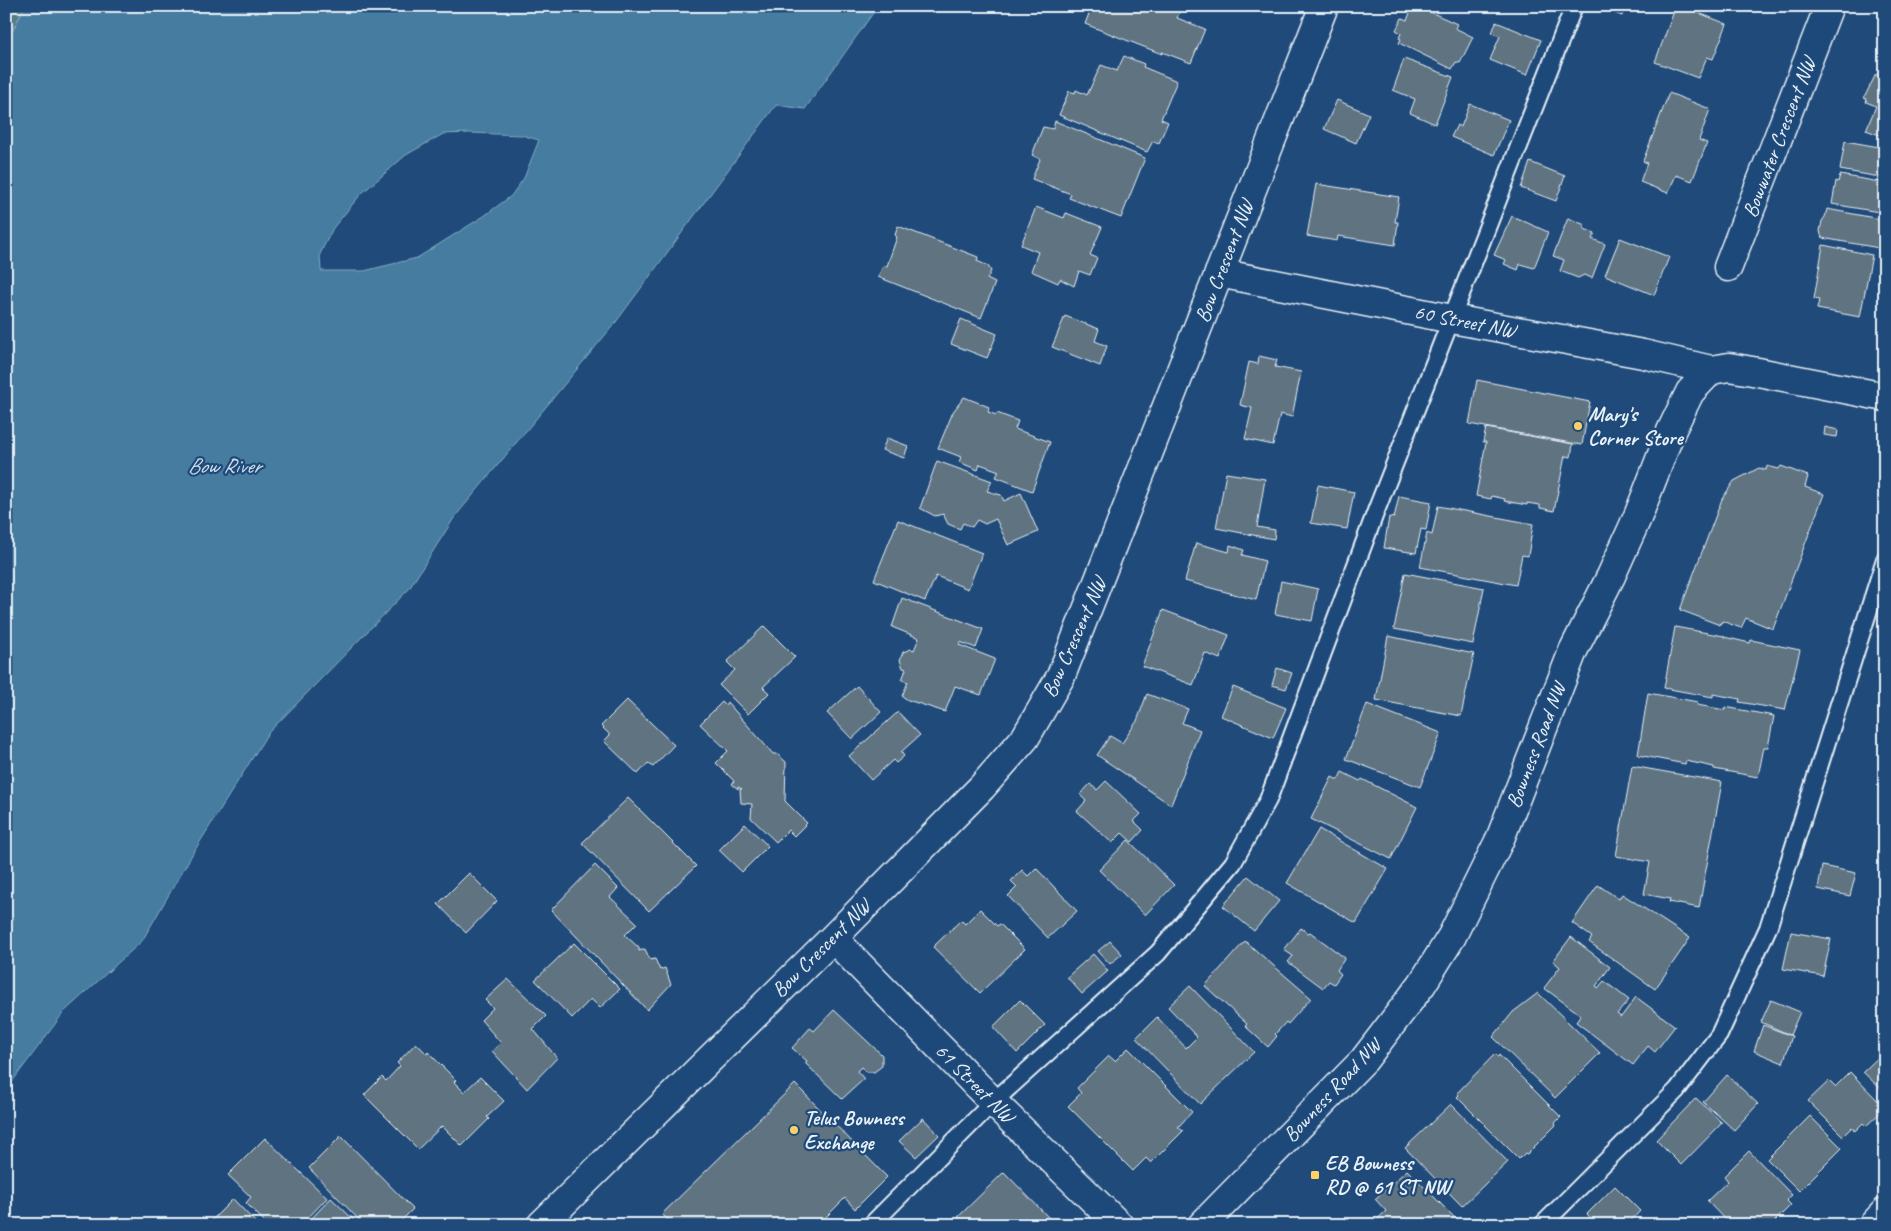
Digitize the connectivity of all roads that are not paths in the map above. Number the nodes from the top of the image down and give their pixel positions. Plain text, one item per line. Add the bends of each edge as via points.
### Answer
1 (1324, 6) edge
2 (1574, 6) edge
3 (1829, 6) edge
4 (1728, 268) dead end
5 (1219, 273) junction
6 (1452, 319) junction
7 (1711, 370) junction
8 (1885, 397) edge
9 (1885, 559) edge
10 (833, 938) junction
11 (993, 1102) junction
12 (1885, 1212) edge
13 (541, 1225) edge
14 (871, 1225) edge
15 (1120, 1225) edge
16 (1202, 1225) edge
17 (1542, 1225) edge
18 (1873, 1225) edge

1 - 5 street, Bow Crescent NW
2 - 6 lane
3 - 4 street, Bowwater Crescent NW
5 - 6 street, 60 Street NW
5 - 10 street, Bow Crescent NW via 1061,676 1034,723 982,787
6 - 7 street, 60 Street NW via 1643,354
6 - 11 lane via 1268,800 1233,864 1158,953
7 - 8 street via 1729,368 1758,372
7 - 16 street, Bowness Road NW via 1690,392 1671,431 1638,516 1573,651 1500,839 1452,936 1422,984 1364,1060
9 - 17 lane via 1768,928 1719,1035 1677,1090
10 - 11 street, 61 Street NW
10 - 13 street, Bow Crescent NW
11 - 14 lane
11 - 15 street, 61 Street NW
12 - 18 street

